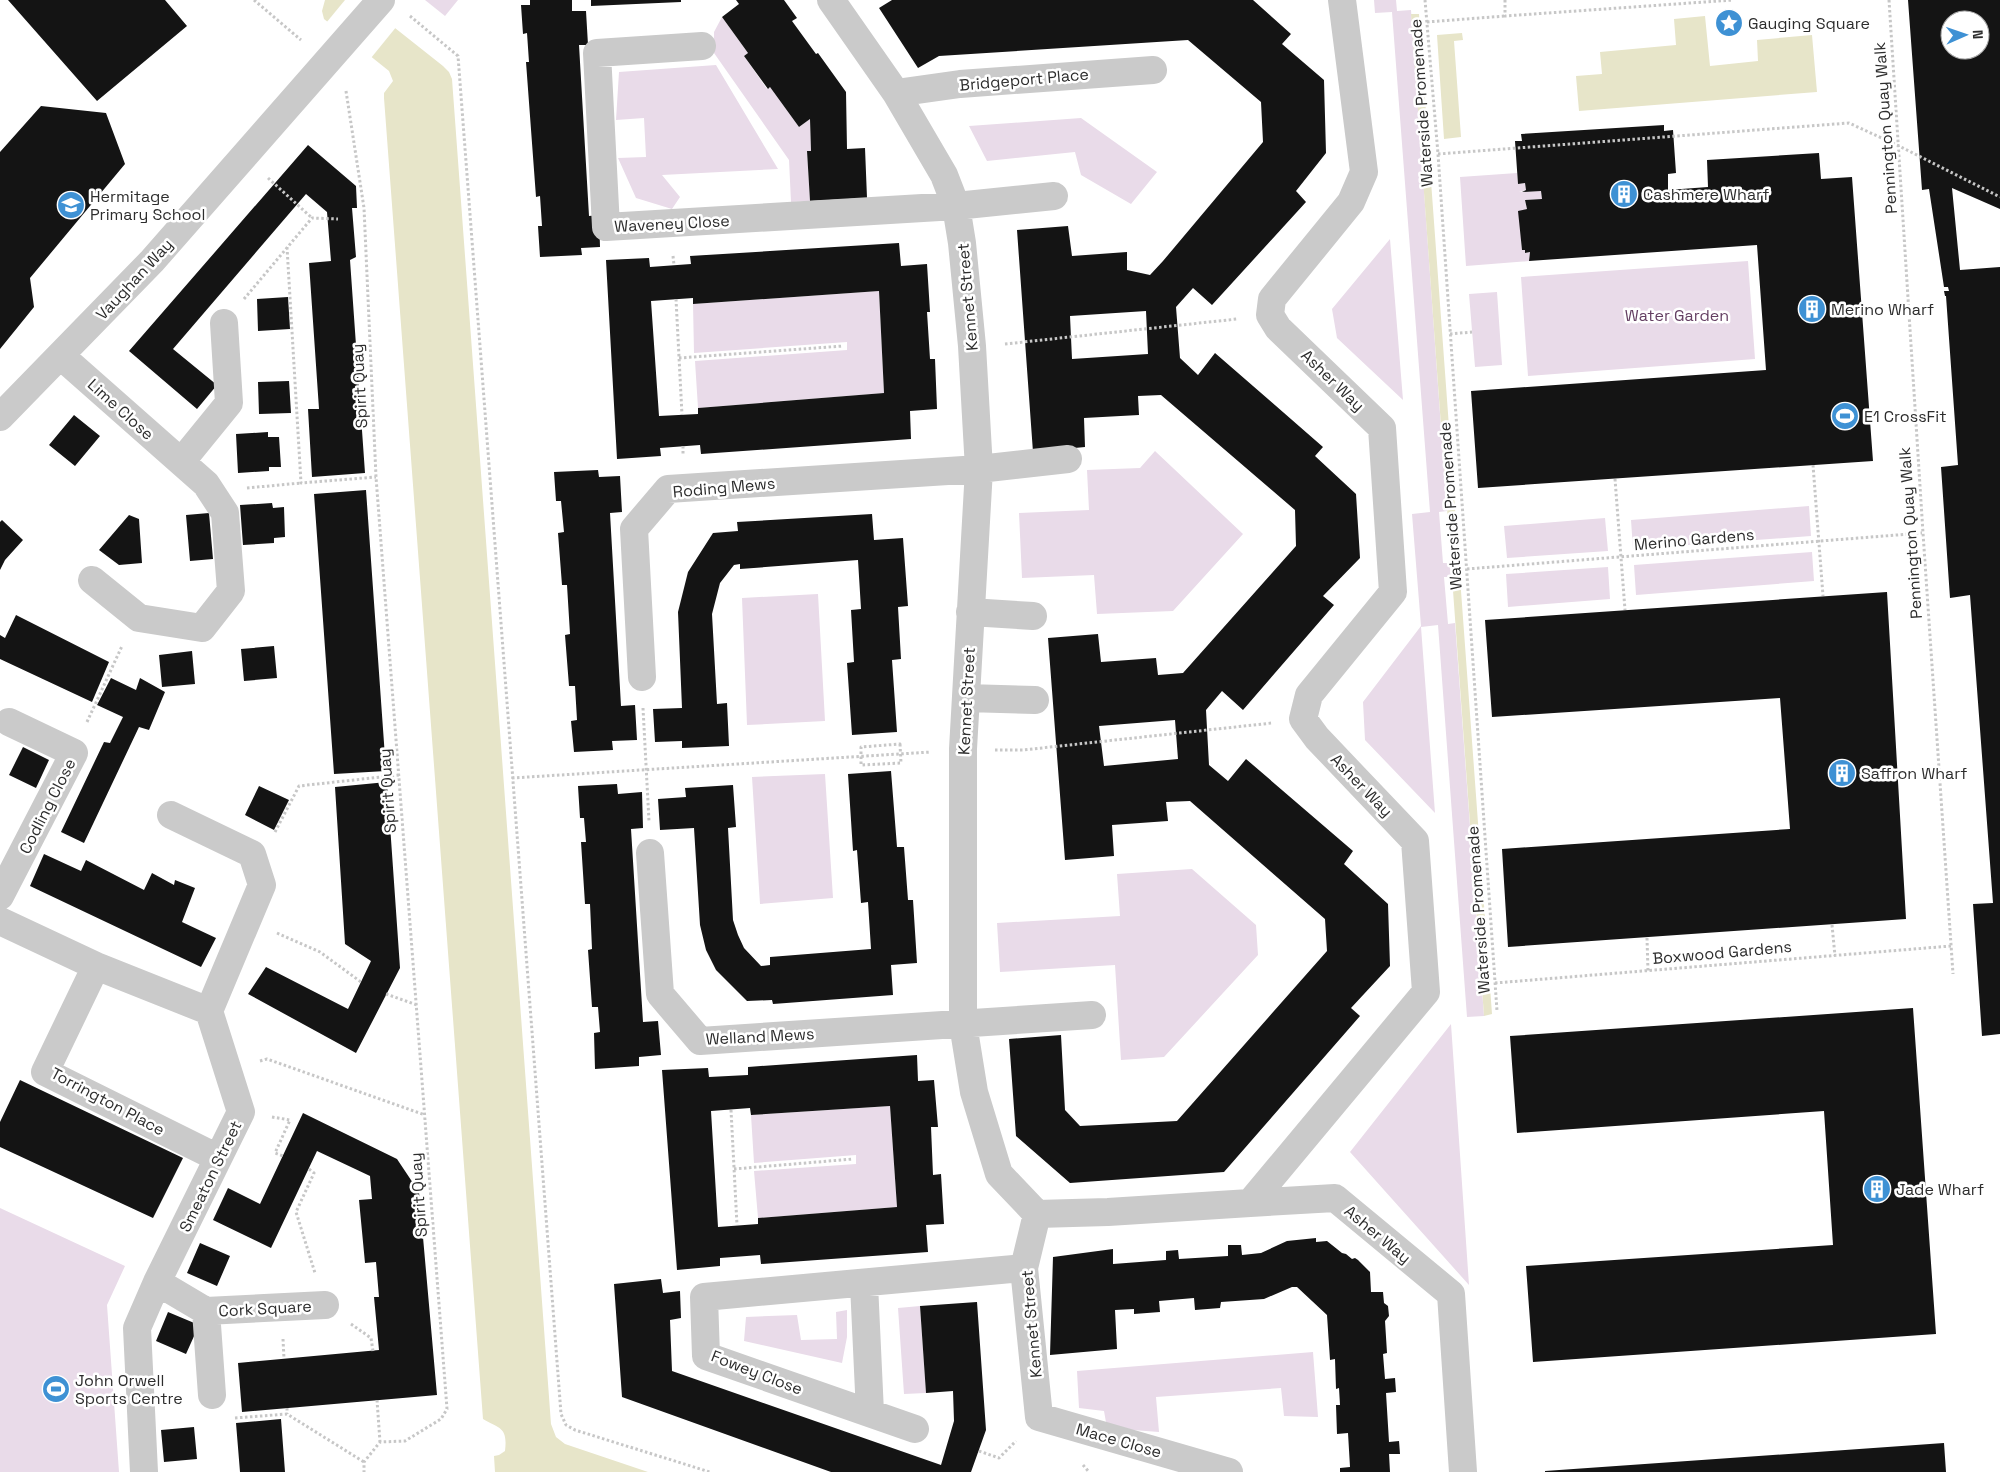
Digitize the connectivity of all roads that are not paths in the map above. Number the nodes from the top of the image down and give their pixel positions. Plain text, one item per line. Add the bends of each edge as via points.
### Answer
1 (381, 0) edge
2 (831, 0) edge
3 (1342, 0) edge
4 (702, 46) dead end
5 (1152, 70) dead end
6 (896, 93) junction
7 (1054, 196) dead end
8 (956, 206) junction
9 (224, 323) road end
10 (61, 356) junction
11 (0, 417) edge
12 (1068, 459) dead end
13 (180, 462) junction
14 (979, 469) junction
15 (92, 580) dead end
16 (970, 612) junction
17 (1033, 616) dead end
18 (642, 677) road end
19 (966, 698) junction
20 (1035, 700) dead end
21 (9, 722) dead end
22 (171, 814) dead end
23 (650, 853) road end
24 (0, 896) edge
25 (0, 921) edge
26 (96, 966) junction
27 (209, 1011) junction
28 (1092, 1015) dead end
29 (963, 1024) junction
30 (218, 1158) junction
31 (1250, 1203) junction
32 (1037, 1214) junction
33 (1024, 1268) junction
34 (158, 1282) junction
35 (864, 1284) junction
36 (325, 1305) road end
37 (206, 1311) junction
38 (212, 1395) road end
39 (870, 1413) junction
40 (1039, 1417) joint
41 (915, 1429) dead end
42 (144, 1472) edge
43 (1229, 1472) edge
44 (1463, 1472) edge

1 - 10 street, Vaughan Way via 152,261
2 - 6 street, Kennet Street
3 - 31 street, Asher Way via 1364,172 1351,202 1272,299 1270,315 1278,328 1382,428 1393,592 1309,695 1302,719 1415,840 1426,992
4 - 8 street, Waveney Close via 597,53 606,227
5 - 6 street, Bridgeport Place via 960,84
6 - 8 street, Kennet Street via 944,175
7 - 8 street
8 - 14 street, Kennet Street via 972,346
9 - 13 street via 230,403
10 - 11 street, Vaughan Way
10 - 13 street, Lime Close
12 - 14 street, Roding Mews
13 - 15 street, Lime Close via 206,484 225,513 230,591 202,628 139,618
14 - 16 street, Kennet Street
14 - 18 street, Roding Mews via 668,489 634,529
16 - 17 street
16 - 19 street, Kennet Street
19 - 20 street
19 - 29 street, Kennet Street via 963,749
21 - 24 street, Codling Close via 74,753
22 - 27 street via 252,854 262,885
23 - 29 street, Welland Mews via 660,994 700,1041
25 - 26 street
26 - 27 street
26 - 30 street, Torrington Place via 45,1072
27 - 30 street, Smeaton Street via 241,1112
28 - 29 street
29 - 32 street, Kennet Street via 974,1092 999,1174
30 - 34 street, Smeaton Street
31 - 32 street
31 - 44 street, Asher Way via 1335,1198 1450,1294
32 - 33 street, Kennet Street
33 - 35 street, Fowey Close
33 - 40 street, Kennet Street
34 - 37 street
34 - 42 street, Smeaton Street via 137,1328
35 - 39 street
35 - 39 street, Fowey Close via 704,1298 706,1356
36 - 37 street, Cork Square
37 - 38 street
39 - 41 street, Fowey Close
40 - 43 street, Mace Close

